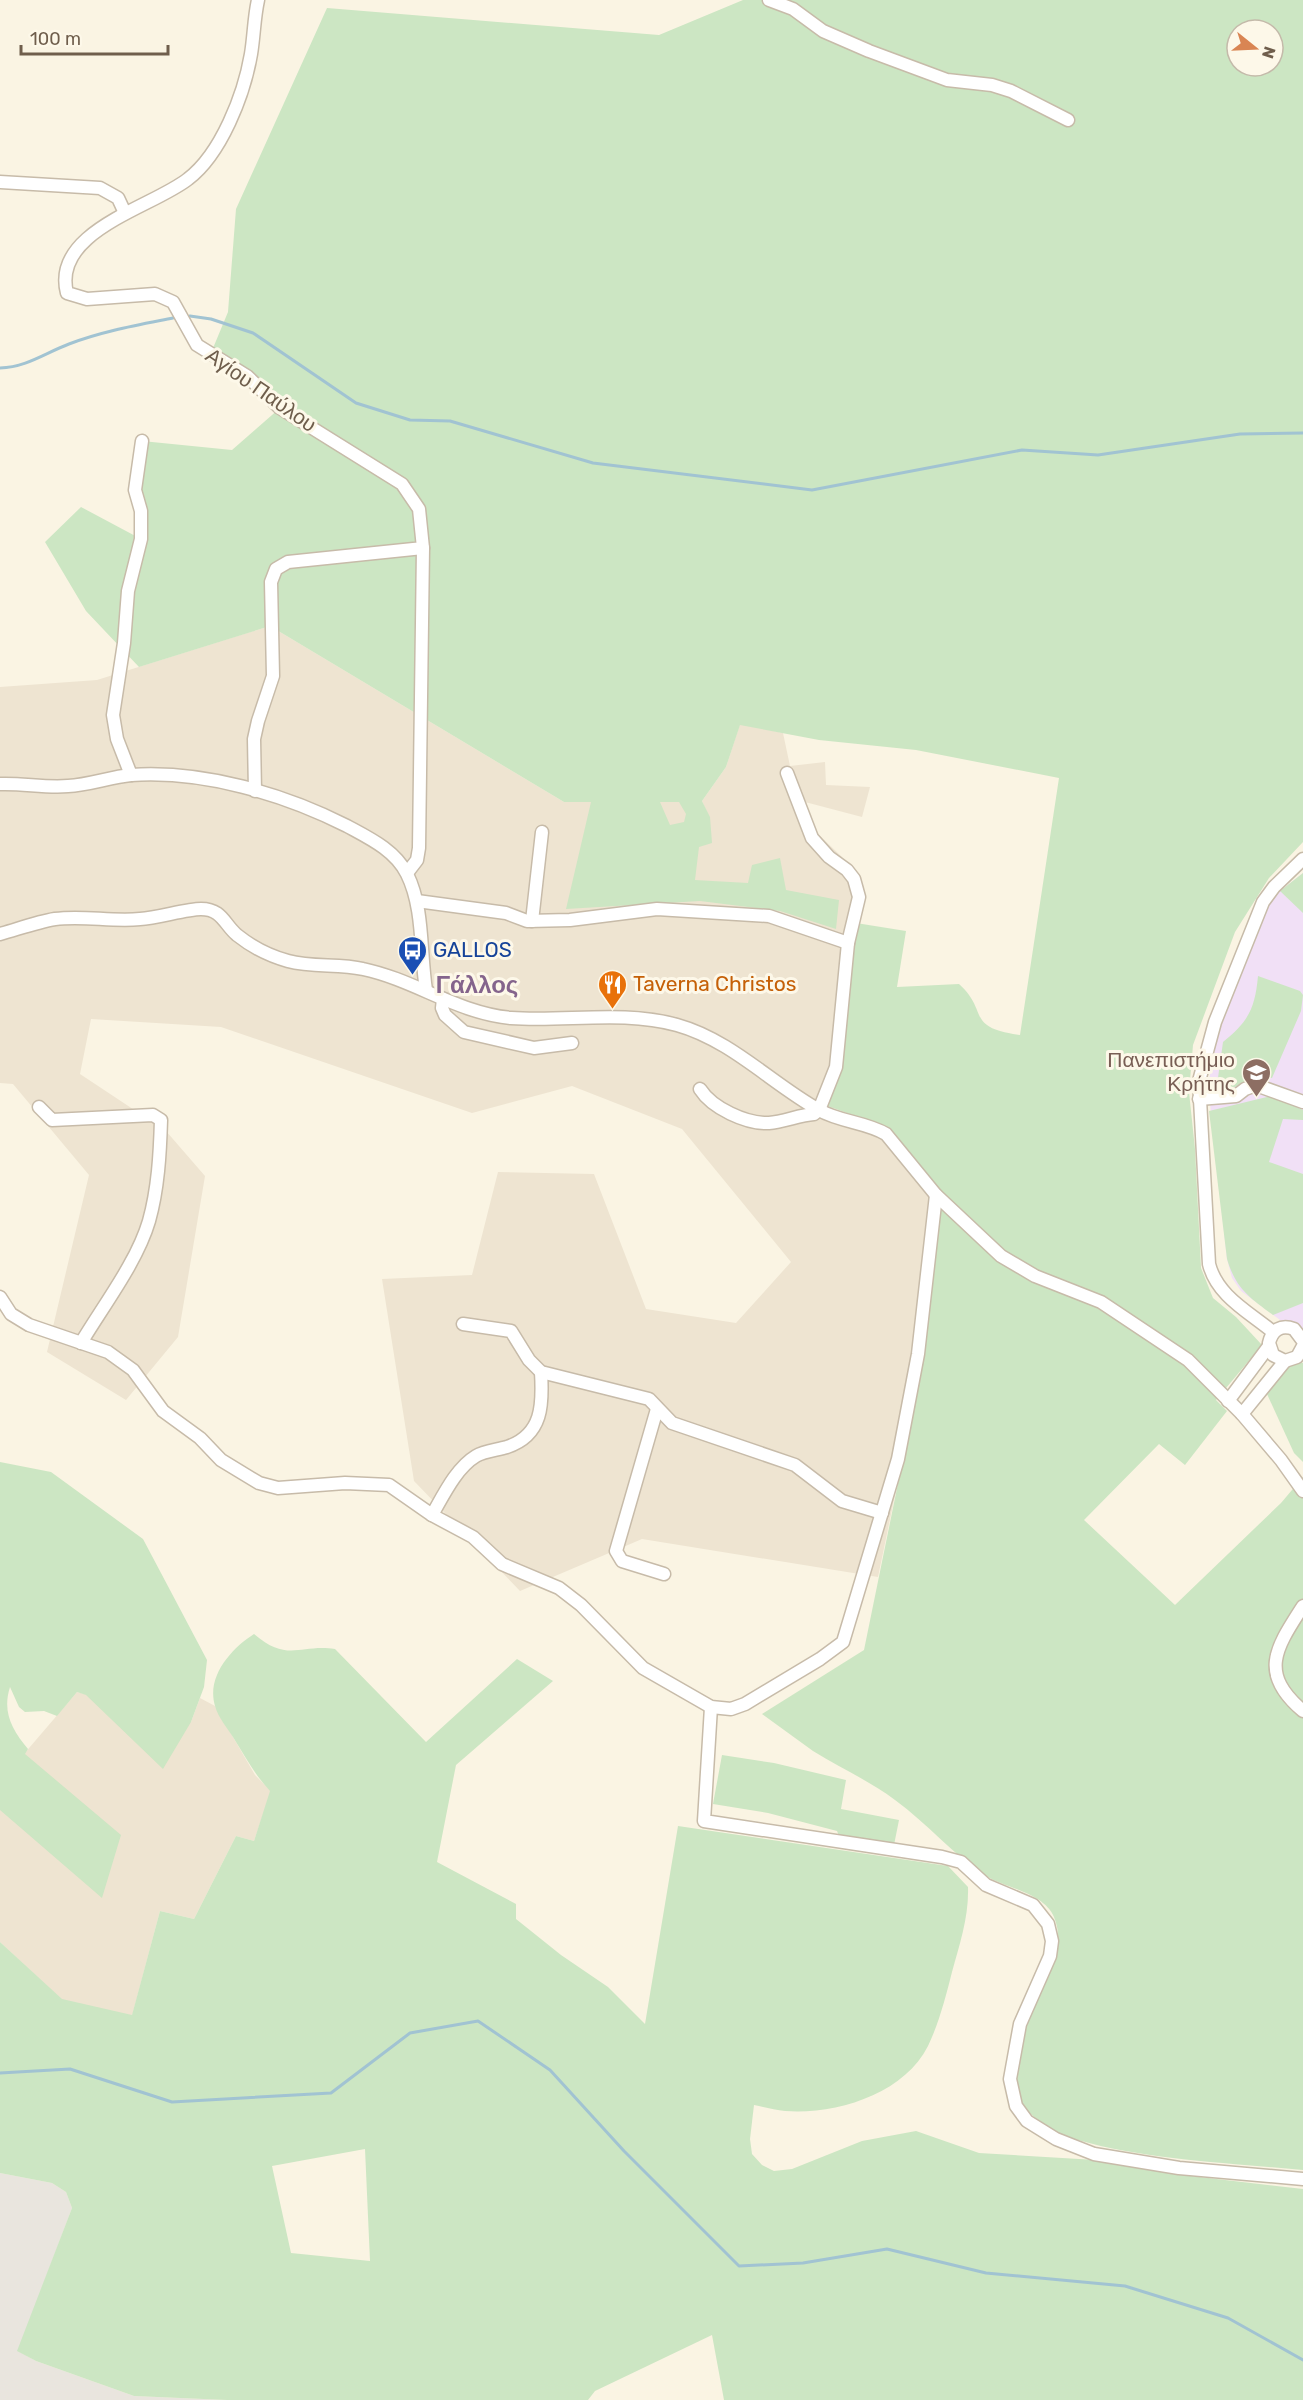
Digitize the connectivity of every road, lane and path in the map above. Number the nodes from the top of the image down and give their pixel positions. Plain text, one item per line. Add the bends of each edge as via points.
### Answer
1 (258, 0) edge
2 (769, 0) edge
3 (1068, 120) dead end
4 (0, 182) edge
5 (125, 213) junction
6 (142, 441) dead end
7 (423, 548) junction
8 (787, 773) dead end
9 (132, 775) junction
10 (0, 784) edge
11 (255, 791) junction
12 (542, 832) dead end
13 (1303, 860) edge
14 (406, 873) junction
15 (417, 901) junction
16 (532, 921) junction
17 (0, 934) edge
18 (848, 943) junction
19 (426, 990) junction
20 (443, 999) junction
21 (572, 1043) dead end
22 (700, 1089) dead end
23 (1199, 1099) junction
24 (1303, 1102) edge
25 (39, 1107) dead end
26 (819, 1110) junction
27 (936, 1195) junction
28 (0, 1297) edge
29 (463, 1324) dead end
30 (1273, 1332) junction
31 (81, 1343) junction
32 (1303, 1344) edge
33 (1269, 1346) junction
34 (1285, 1361) junction
35 (541, 1372) junction
36 (1228, 1401) junction
37 (657, 1409) junction
38 (1242, 1414) junction
39 (1303, 1491) edge
40 (882, 1513) junction
41 (432, 1515) junction
42 (664, 1574) dead end
43 (1303, 1606) edge
44 (711, 1707) junction
45 (1303, 1711) edge
46 (1303, 2179) edge

1 - 5 street, Αγίου Παύλου via 242,88 218,145 204,166 186,181
2 - 3 street via 793,9 823,32 868,51 946,80 1011,91
4 - 5 street via 100,188 118,198
5 - 7 street, Αγίου Παύλου via 75,250 67,267 67,293 87,299 155,294 173,302 197,345 246,376 280,408 402,484 419,508
6 - 9 street via 135,490 141,511 141,540 128,591 113,715 117,739
7 - 11 street via 288,562 276,569 271,582 273,676 254,740
7 - 14 street via 419,848 417,860
8 - 18 street via 812,838 847,870 858,890
9 - 10 street via 71,786
9 - 11 street via 209,779
11 - 14 street via 319,812 368,837 397,860
12 - 16 street
13 - 23 street via 1274,887 1257,916 1204,1055
14 - 15 street
15 - 16 street via 506,913
15 - 19 street
16 - 18 street via 657,909 725,912 770,916
17 - 19 street via 54,919 143,919 199,908 222,915 236,934 274,956 328,967 361,968
18 - 26 street via 836,1067
19 - 20 street
20 - 21 street via 441,1008 445,1015 464,1032 534,1048
20 - 26 street via 466,1010 512,1018 589,1017 676,1025 740,1057
22 - 26 street via 715,1105 756,1121 769,1123
23 - 24 street via 1236,1096 1256,1085
23 - 30 street via 1212,1279 1236,1304
25 - 31 street via 52,1120 153,1115 161,1120 156,1192 149,1223 138,1249
26 - 27 street via 886,1134
27 - 36 street via 1001,1256 1035,1276 1101,1302 1146,1329 1188,1360
27 - 40 street via 918,1354 898,1459
28 - 31 street via 11,1314 29,1325
29 - 35 street via 511,1332
30 - 32 street via 1289,1327
30 - 33 street
31 - 41 street via 108,1352 133,1370 163,1411 200,1438 221,1460 260,1483 278,1488 345,1483 389,1485
32 - 34 street via 1297,1357
33 - 34 street via 1273,1355
33 - 36 street
34 - 38 street
35 - 37 street via 642,1397
35 - 41 street via 543,1402 537,1424 518,1443 477,1455
36 - 38 street
37 - 40 street via 672,1423 795,1465 842,1501
37 - 42 street via 616,1551 622,1561
38 - 39 street
40 - 44 street via 843,1642 745,1704 730,1709
41 - 44 street via 473,1537 502,1564 559,1588 643,1668
43 - 45 street via 1279,1645 1275,1673 1284,1692
44 - 46 street via 704,1821 961,1862 986,1885 1033,1905 1048,1924 1050,1956 1020,2024 1012,2058 1012,2094 1027,2121 1056,2139 1094,2154 1179,2168

